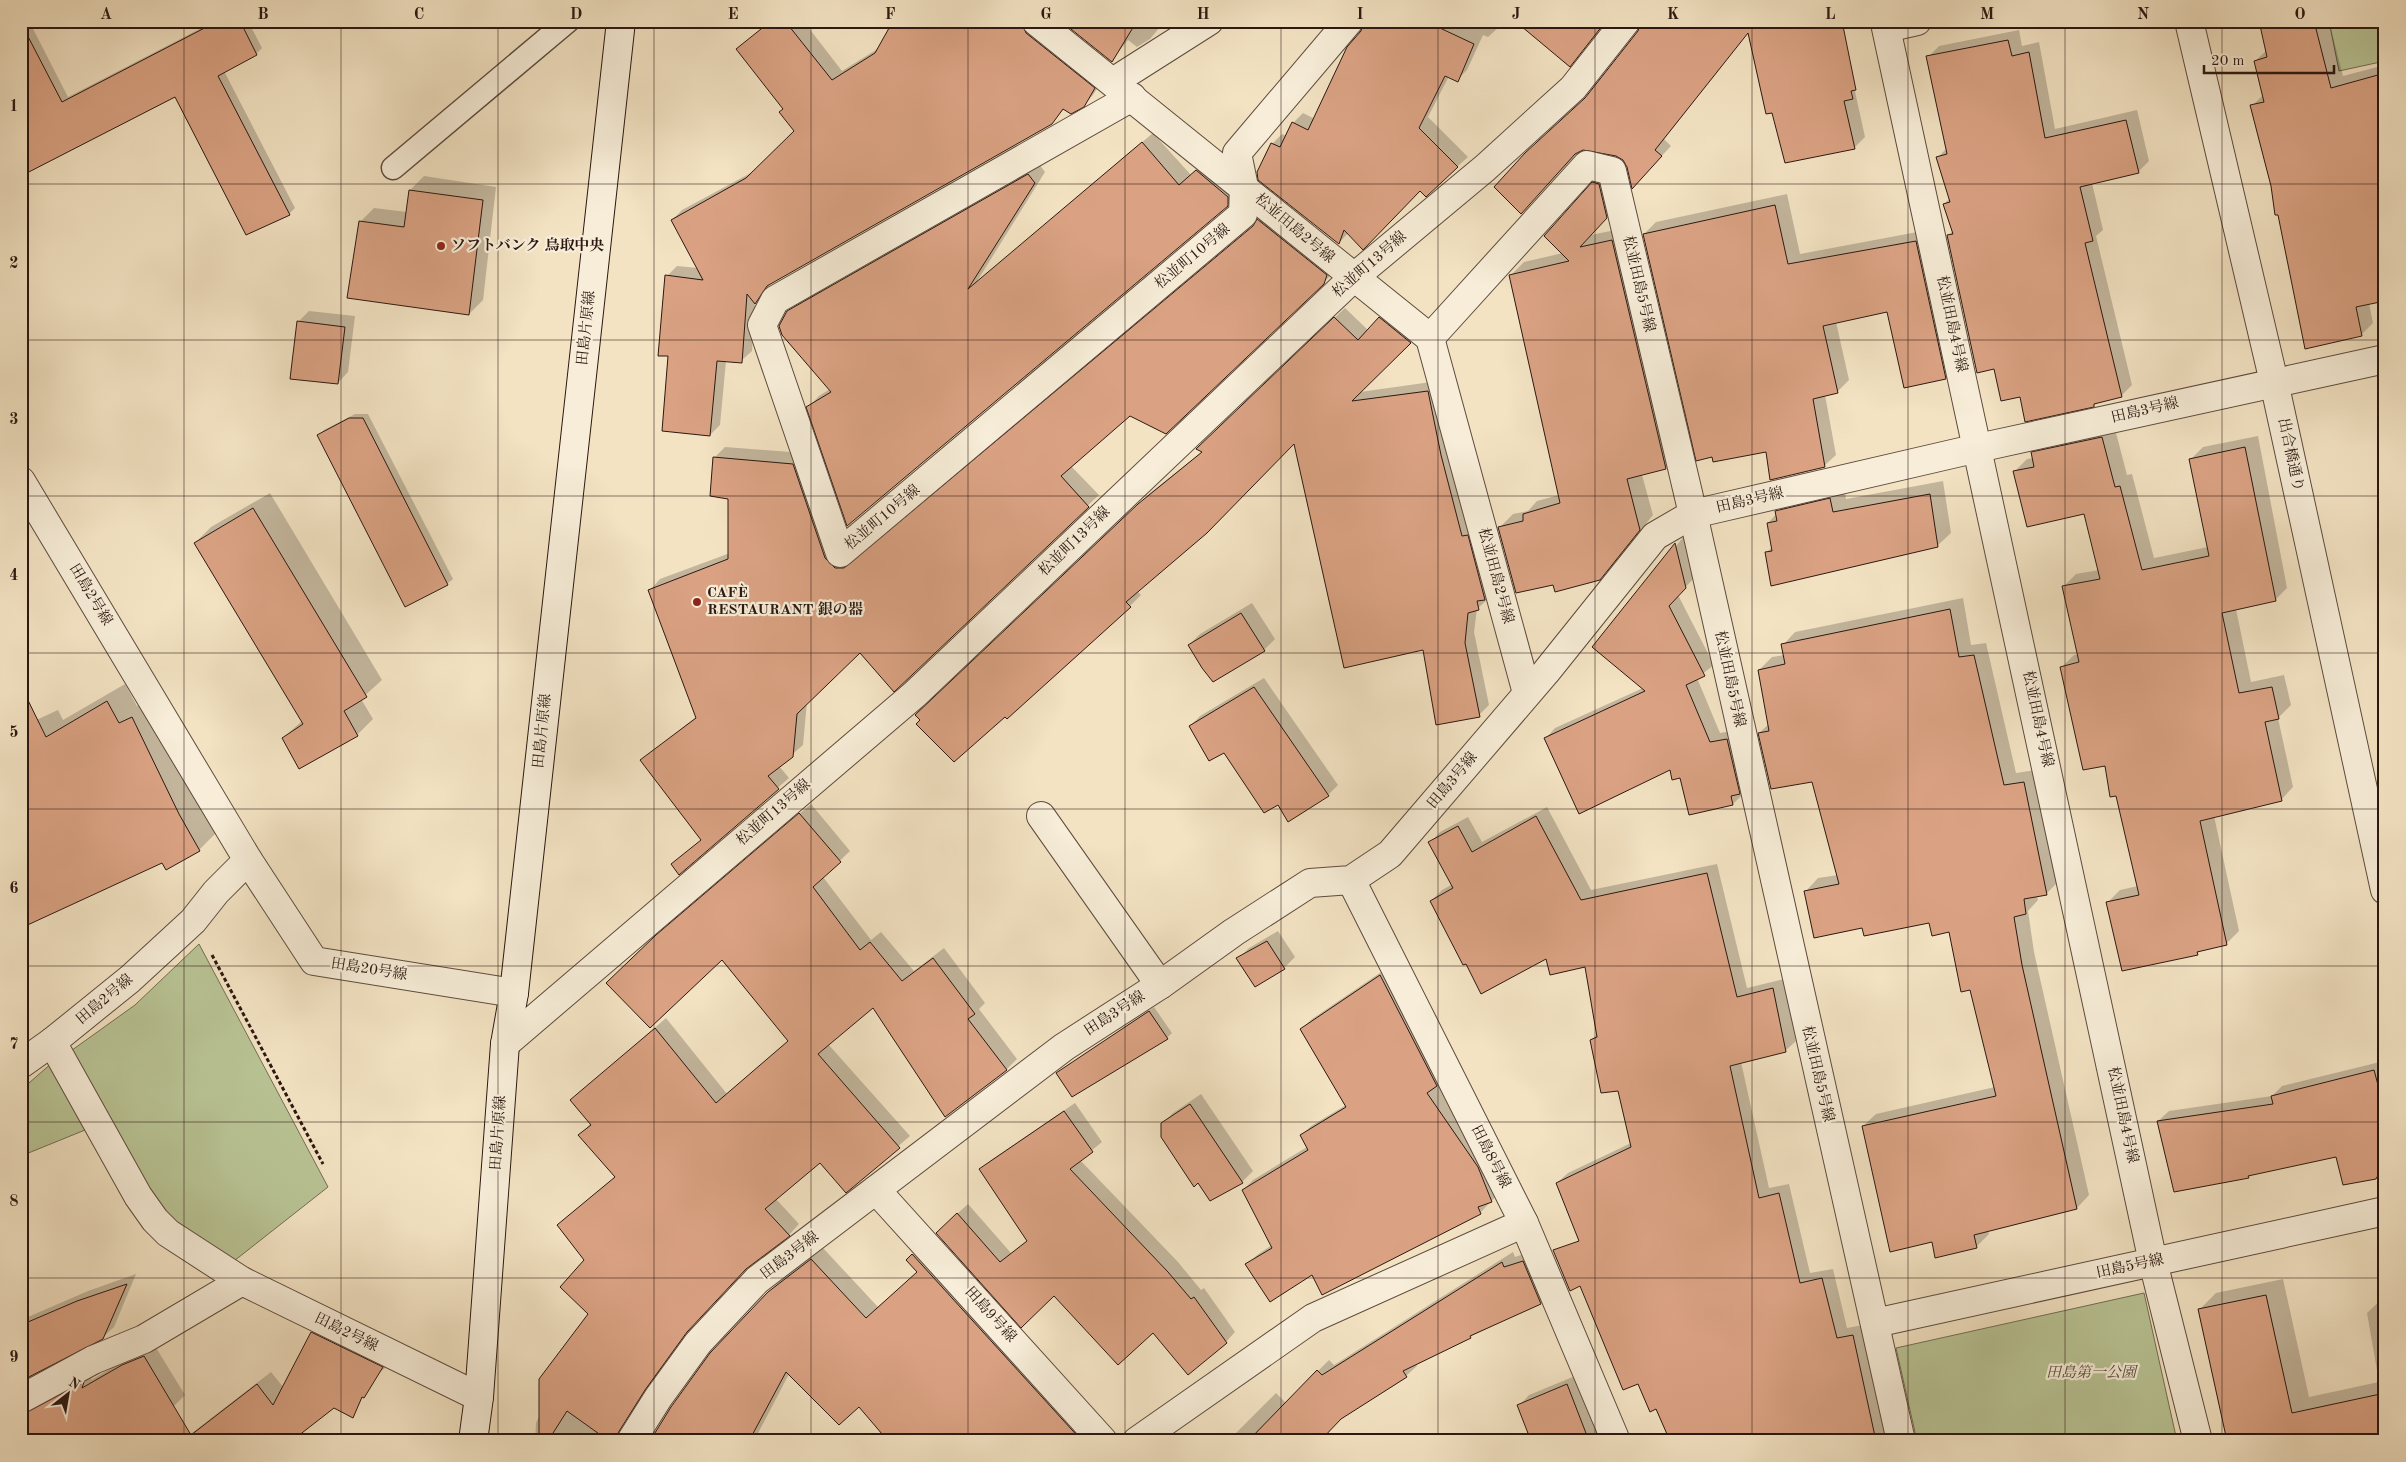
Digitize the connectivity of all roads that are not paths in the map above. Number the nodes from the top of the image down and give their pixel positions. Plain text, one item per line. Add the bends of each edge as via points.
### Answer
1 (568, 21) edge
2 (621, 21) edge
3 (1036, 21) edge
4 (1209, 21) edge
5 (1349, 21) edge
6 (1626, 21) edge
7 (1917, 21) edge
8 (2189, 21) edge
9 (1886, 25) edge
10 (1123, 90) junction
11 (393, 168) dead end
12 (1244, 187) junction
13 (1353, 278) junction
14 (1430, 338) junction
15 (2385, 359) edge
16 (2274, 382) junction
17 (1978, 448) junction
18 (21, 481) edge
19 (1693, 514) junction
20 (1527, 693) junction
21 (1041, 816) dead end
22 (248, 860) junction
23 (1351, 880) junction
24 (2385, 890) edge
25 (1160, 985) junction
26 (514, 993) junction
27 (52, 1042) junction
28 (505, 1044) junction
29 (21, 1064) edge
30 (876, 1190) junction
31 (2385, 1211) edge
32 (1524, 1223) junction
33 (2153, 1262) junction
34 (242, 1281) junction
35 (1875, 1323) junction
36 (479, 1397) junction
37 (21, 1399) edge
38 (473, 1441) edge
39 (631, 1441) edge
40 (1103, 1441) edge
41 (1137, 1441) edge
42 (1616, 1441) edge
43 (1901, 1441) edge
44 (2198, 1441) edge

1 - 11 lane
2 - 26 street, 田島片原線
3 - 10 street, 松並田島2号線
4 - 10 street
5 - 12 street, 松並町10号線 via 1237,154
6 - 13 street, 松並町13号線 via 1573,88 1485,168
7 - 9 street, 松並田島4号線
8 - 16 street, 出合橋通り
9 - 17 street, 松並田島4号線
10 - 12 street, 松並田島2号線
10 - 12 street, 松並町10号線 via 775,300 762,325 840,553 1243,214
12 - 13 street, 松並田島2号線
13 - 14 street, 松並田島2号線
13 - 28 street, 松並町13号線 via 915,694
14 - 19 street, 松並田島5号線 via 1587,165 1612,171
14 - 20 street, 松並田島2号線
15 - 16 street, 田島3号線
16 - 17 street, 田島3号線
16 - 24 street, 出合橋通り
17 - 19 street, 田島3号線
17 - 33 street, 松並田島4号線
18 - 22 street, 田島2号線
19 - 20 street, 田島3号線 via 1655,536
19 - 35 street, 松並田島5号線
20 - 23 street, 田島3号線 via 1390,854
21 - 25 street
22 - 26 street, 田島20号線 via 314,961
22 - 27 street, 田島2号線 via 193,921 130,979
23 - 25 street, 田島3号線 via 1310,883
23 - 32 street, 田島8号線
25 - 30 street, 田島3号線 via 1064,1047
26 - 28 street, 田島片原線
27 - 29 street
27 - 34 street, 田島2号線 via 138,1196 155,1220 168,1233
28 - 36 street, 田島片原線
30 - 39 street, 田島3号線 via 757,1280 698,1343
30 - 40 street, 田島9号線
31 - 33 street, 田島5号線
32 - 41 street via 1313,1318
32 - 42 street, 田島8号線
33 - 35 street, 田島5号線
33 - 44 street, 松並田島4号線
34 - 36 street, 田島2号線
34 - 37 street via 144,1339 94,1360
35 - 43 street, 松並田島5号線
36 - 38 street, 田島片原線

